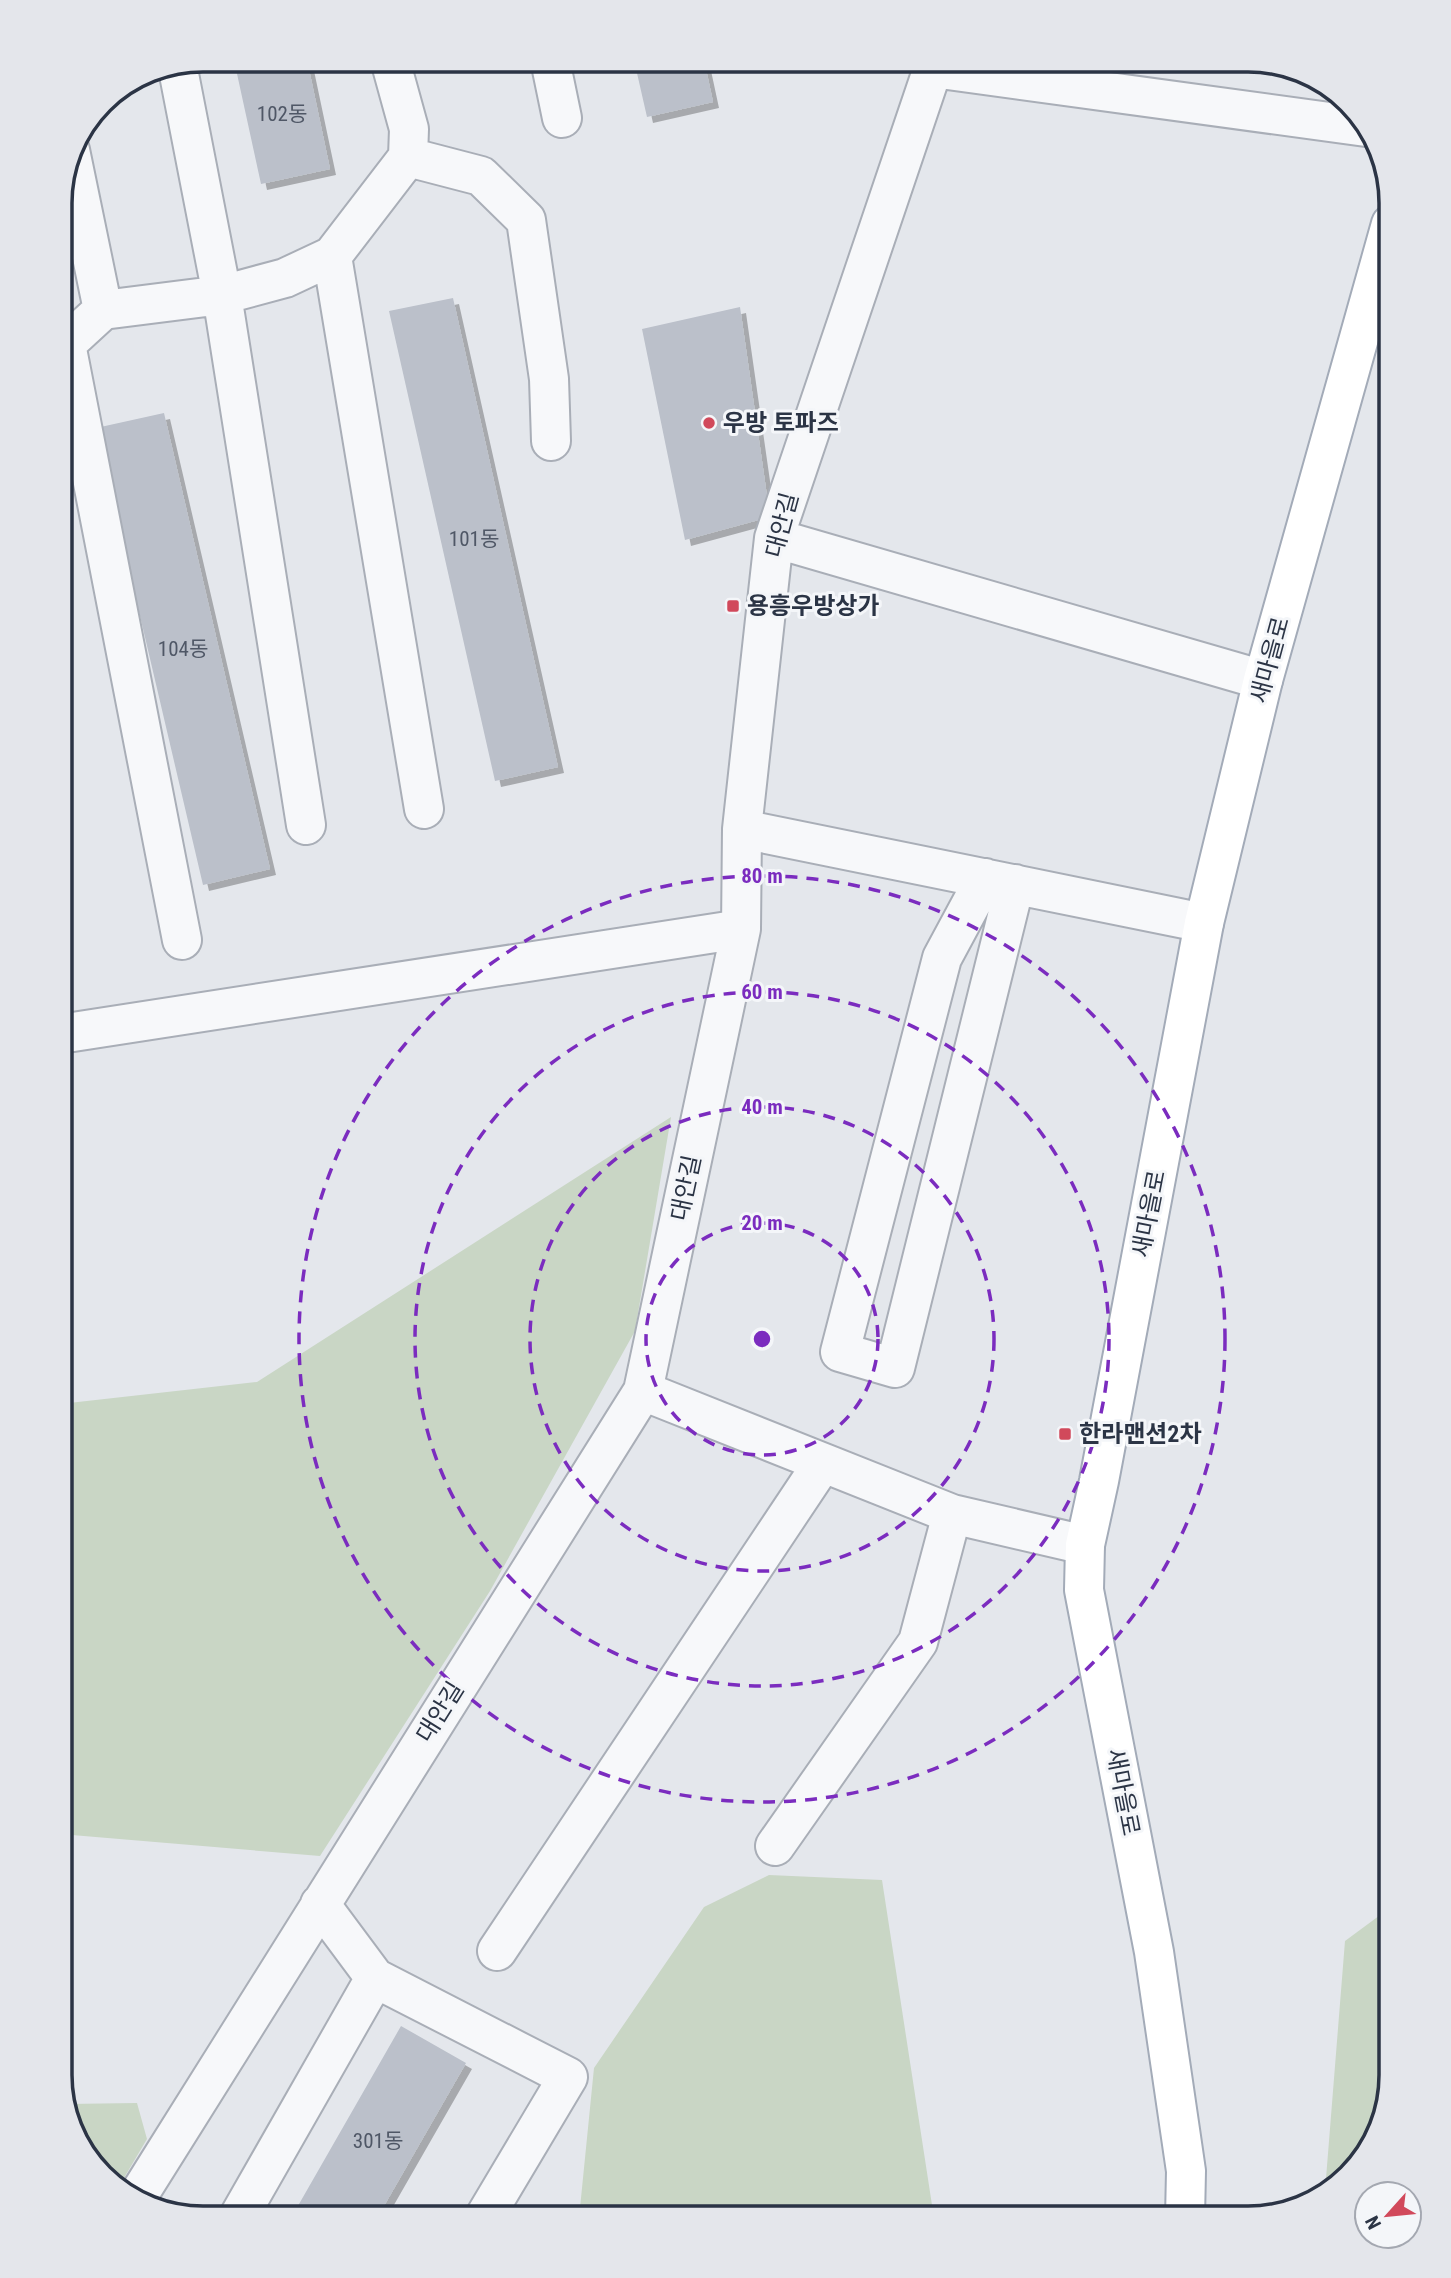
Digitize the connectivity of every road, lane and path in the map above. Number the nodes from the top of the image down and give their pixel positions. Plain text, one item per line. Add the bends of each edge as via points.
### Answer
1 (393, 72) edge
2 (552, 72) edge
3 (930, 72) edge
4 (994, 72) edge
5 (179, 74) edge
6 (562, 118) dead end
7 (1354, 125) edge
8 (408, 158) junction
9 (75, 174) edge
10 (332, 256) junction
11 (1379, 267) edge
12 (222, 295) junction
13 (103, 310) junction
14 (72, 336) edge
15 (72, 389) edge
16 (551, 441) dead end
17 (774, 538) junction
18 (1263, 680) junction
19 (424, 809) dead end
20 (306, 825) dead end
21 (742, 829) junction
22 (1000, 881) junction
23 (1204, 923) junction
24 (741, 929) junction
25 (182, 940) dead end
26 (72, 1032) edge
27 (643, 1391) junction
28 (822, 1464) junction
29 (952, 1514) junction
30 (1085, 1545) junction
31 (775, 1846) dead end
32 (320, 1904) junction
33 (497, 1951) dead end
34 (375, 1978) junction
35 (141, 2191) edge
36 (245, 2206) edge
37 (491, 2206) edge
38 (1185, 2206) edge

1 - 8 street via 409,129
2 - 6 street
3 - 17 street, 대안길
4 - 7 street
5 - 12 street
8 - 10 street
8 - 16 street via 481,176 526,220 548,365
9 - 13 street
10 - 12 street via 285,278
10 - 19 street
11 - 18 main road, 새마을로
12 - 13 street
12 - 20 street
13 - 14 street
15 - 25 street
17 - 18 street
17 - 21 street, 대안길
18 - 23 main road, 새마을로
21 - 22 street
21 - 24 street, 대안길
22 - 22 street via 942,958 840,1352 895,1368
22 - 23 street
23 - 30 main road, 새마을로
24 - 26 street
24 - 27 street, 대안길
27 - 28 street
27 - 32 street, 대안길
28 - 29 street
28 - 33 street
29 - 30 street
29 - 31 street via 918,1643
30 - 38 main road, 새마을로 via 1084,1590 1154,1952 1186,2171
32 - 34 street
32 - 35 street, 대안길
34 - 36 street
34 - 37 street via 568,2077

